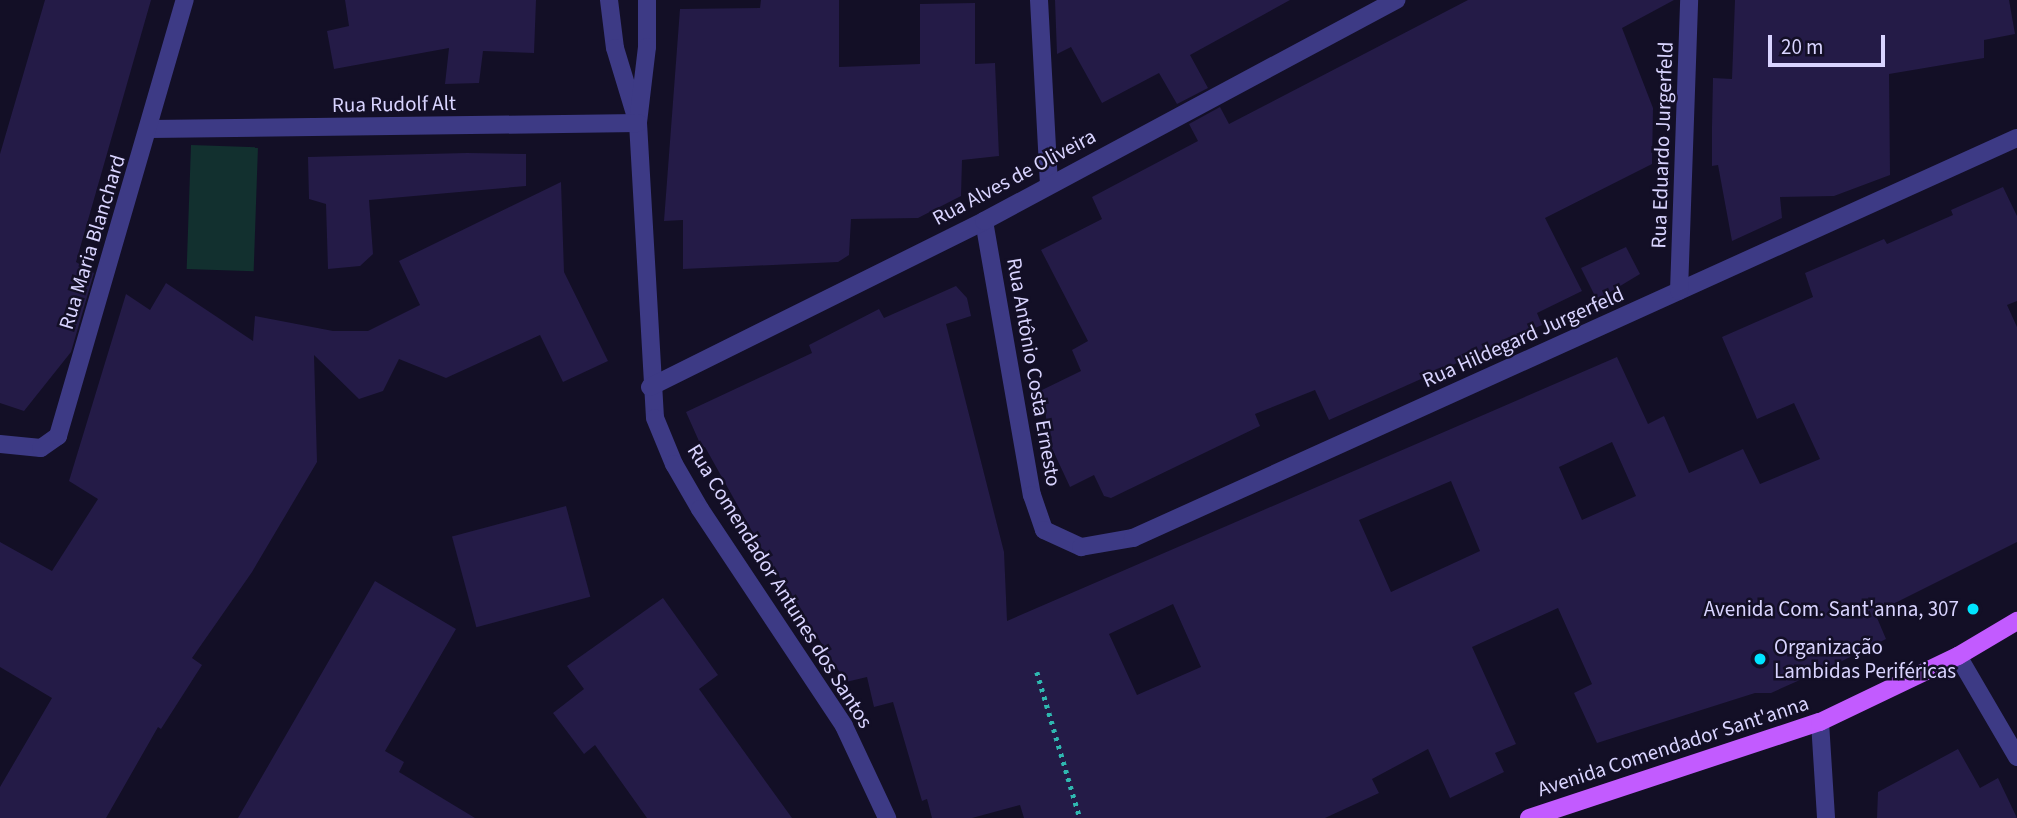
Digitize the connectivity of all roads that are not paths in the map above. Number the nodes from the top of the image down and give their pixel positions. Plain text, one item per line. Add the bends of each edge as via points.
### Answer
1 (185, 0) edge
2 (609, 0) edge
3 (647, 0) edge
4 (1039, 0) edge
5 (1396, 0) edge
6 (1689, 0) edge
7 (638, 123) junction
8 (150, 130) junction
9 (2017, 138) edge
10 (1049, 184) junction
11 (984, 221) junction
12 (1679, 291) junction
13 (650, 387) junction
14 (0, 444) edge
15 (1044, 530) joint
16 (2017, 621) edge
17 (1958, 656) junction
18 (1820, 722) junction
19 (2017, 757) edge
20 (887, 818) edge
21 (1530, 818) edge
22 (1826, 818) edge

1 - 8 street, Rua Maria Blanchard
2 - 7 street, Rua Comendador Antunes dos Santos via 615,48
3 - 7 street, Rua Comendador Antunes dos Santos via 648,47
4 - 10 street
5 - 10 street, Rua Alves de Oliveira
6 - 12 street, Rua Eduardo Jurgerfeld
7 - 8 street, Rua Rudolf Alt
7 - 13 street, Rua Comendador Antunes dos Santos
8 - 14 street, Rua Maria Blanchard via 58,436 41,448
9 - 12 street, Rua Hildegard Jurgerfeld
10 - 11 street, Rua Alves de Oliveira
11 - 13 street, Rua Alves de Oliveira
11 - 15 street, Rua Antônio Costa Ernesto via 1032,495
12 - 15 street, Rua Hildegard Jurgerfeld via 1133,538 1081,547
13 - 20 street, Rua Comendador Antunes dos Santos via 655,418 674,464 844,726
16 - 17 main road, Avenida Comendador Sant'anna
17 - 18 main road, Avenida Comendador Sant'anna
17 - 19 street
18 - 21 main road, Avenida Comendador Sant'anna
18 - 22 street

